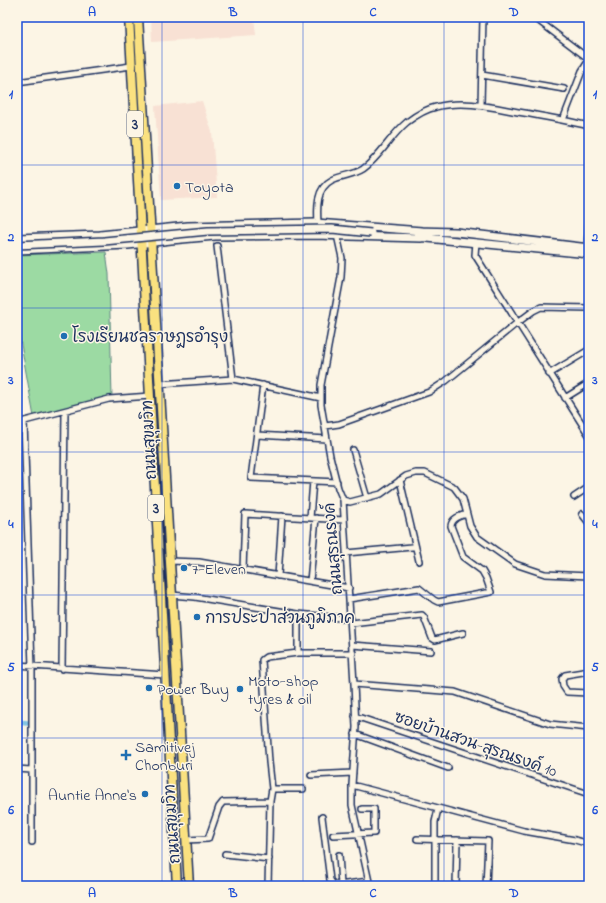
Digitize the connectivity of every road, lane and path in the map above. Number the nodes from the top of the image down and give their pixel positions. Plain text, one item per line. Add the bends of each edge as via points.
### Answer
1 (129, 17) edge
2 (138, 17) edge
3 (483, 17) edge
4 (584, 17) edge
5 (535, 18) edge
6 (589, 21) edge
7 (589, 59) edge
8 (131, 66) junction
9 (482, 75) junction
10 (17, 82) edge
11 (564, 89) dead end
12 (481, 105) junction
13 (562, 120) junction
14 (589, 126) edge
15 (589, 221) edge
16 (318, 223) junction
17 (207, 226) junction
18 (150, 229) junction
19 (140, 231) junction
20 (421, 234) junction
21 (337, 235) junction
22 (207, 237) junction
23 (17, 238) edge
24 (151, 242) junction
25 (476, 242) junction
26 (141, 244) junction
27 (17, 245) edge
28 (217, 246) dead end
29 (17, 250) edge
30 (588, 250) edge
31 (589, 308) edge
32 (517, 323) junction
33 (589, 350) edge
34 (549, 374) junction
35 (233, 378) junction
36 (589, 383) edge
37 (159, 384) junction
38 (263, 385) junction
39 (150, 396) junction
40 (321, 398) junction
41 (565, 398) junction
42 (65, 411) junction
43 (24, 421) junction
44 (17, 423) edge
45 (325, 426) junction
46 (256, 435) junction
47 (589, 435) edge
48 (327, 439) junction
49 (353, 450) dead end
50 (400, 480) junction
51 (314, 481) junction
52 (337, 482) junction
53 (589, 487) edge
54 (574, 497) dead end
55 (367, 498) junction
56 (343, 500) junction
57 (467, 514) junction
58 (582, 514) dead end
59 (282, 516) junction
60 (313, 518) junction
61 (344, 520) junction
62 (589, 522) edge
63 (412, 546) dead end
64 (346, 553) junction
65 (169, 561) junction
66 (420, 561) dead end
67 (243, 570) junction
68 (278, 576) junction
69 (589, 576) edge
70 (310, 581) junction
71 (349, 588) junction
72 (171, 595) junction
73 (349, 599) junction
74 (298, 614) junction
75 (351, 621) junction
76 (464, 633) dead end
77 (352, 645) junction
78 (430, 651) dead end
79 (298, 653) junction
80 (353, 653) junction
81 (17, 665) edge
82 (32, 667) junction
83 (62, 669) junction
84 (589, 671) edge
85 (165, 675) junction
86 (354, 684) junction
87 (589, 693) edge
88 (355, 716) junction
89 (589, 728) edge
90 (355, 734) junction
91 (448, 768) dead end
92 (17, 769) edge
93 (31, 770) junction
94 (352, 773) junction
95 (311, 775) dead end
96 (352, 785) junction
97 (272, 789) junction
98 (303, 789) dead end
99 (589, 794) edge
100 (270, 801) junction
101 (438, 809) junction
102 (362, 810) dead end
103 (322, 817) dead end
104 (358, 834) junction
105 (332, 836) dead end
106 (417, 839) dead end
107 (186, 840) junction
108 (435, 840) junction
109 (457, 840) junction
110 (32, 842) dead end
111 (589, 844) edge
112 (225, 854) dead end
113 (338, 855) dead end
114 (268, 859) junction
115 (369, 884) edge
116 (340, 885) edge
117 (177, 886) edge
118 (189, 886) edge
119 (268, 886) edge
120 (435, 886) edge
121 (456, 886) edge
122 (486, 886) edge

1 - 8 main road, ถนนสุขุมวิท / 3
2 - 18 main road, ถนนสุขุมวิท / 3
3 - 9 street
4 - 6 street
5 - 7 street
7 - 13 street
8 - 10 street
8 - 19 main road, ถนนสุขุมวิท / 3
9 - 11 street
9 - 12 street
12 - 13 street
12 - 16 street via 457,104 436,107 407,122 376,159 362,170 331,180 324,187 318,197
13 - 14 street
15 - 30 street
16 - 17 main road
16 - 20 main road
17 - 18 main road
17 - 22 main road
18 - 19 main road
18 - 24 main road, ถนนสุขุมวิท / 3
19 - 23 main road
19 - 26 main road, ถนนสุขุมวิท / 3
20 - 21 main road
20 - 25 main road
20 - 27 main road, bridge via 332,229 208,231 104,241
20 - 30 main road via 456,232
21 - 22 main road
21 - 40 street, ถนนสุรณรงค์ via 342,258 341,277 321,385
22 - 24 main road
24 - 26 main road
24 - 37 main road, ถนนสุขุมวิท / 3
25 - 30 main road
25 - 32 street via 475,255
26 - 29 main road
26 - 39 main road, ถนนสุขุมวิท / 3
28 - 35 street
31 - 32 street via 541,308
32 - 34 street
32 - 45 street via 446,381 428,392 339,424
33 - 34 street
34 - 41 street
35 - 37 street
35 - 38 street
36 - 41 street
37 - 65 main road, ถนนสุขุมวิท / 3
38 - 40 street
38 - 46 street
39 - 42 street via 109,399
39 - 85 main road, ถนนสุขุมวิท / 3
40 - 45 street, ถนนสุรณรงค์
41 - 47 street
42 - 43 street
42 - 83 street
43 - 44 street
43 - 82 street
45 - 48 street, ถนนสุรณรงค์
46 - 48 street
46 - 51 street via 251,478
48 - 52 street, ถนนสุรณรงค์
49 - 55 street
50 - 55 street via 381,494
50 - 57 street via 416,473 425,473 454,487 463,499
50 - 66 street
51 - 52 street
51 - 60 street
52 - 56 street, ถนนสุรณรงค์
53 - 54 street
55 - 56 street via 350,502
56 - 61 street, ถนนสุรณรงค์
57 - 69 street via 470,526 477,537 515,564 545,574
57 - 73 street via 455,519 451,526 463,557 482,571 491,592 440,602 419,588
58 - 62 street
59 - 60 street
59 - 67 street via 245,514
59 - 68 street
60 - 61 street
60 - 70 street
61 - 64 street, ถนนสุรณรงค์
63 - 64 street
64 - 71 street, ถนนสุรณรงค์
65 - 67 street via 199,562
65 - 72 main road, ถนนสุขุมวิท / 3
67 - 68 street
68 - 70 street
70 - 71 street
71 - 73 street, ถนนสุรณรงค์
72 - 74 street
72 - 107 main road, ถนนสุขุมวิท / 3
73 - 75 street, ถนนสุรณรงค์
74 - 75 street
74 - 79 street
75 - 76 street via 423,615 435,640
75 - 77 street, ถนนสุรณรงค์
77 - 78 street
77 - 80 street, ถนนสุรณรงค์
79 - 80 street
79 - 97 street via 266,657 262,660
80 - 86 street, ถนนสุรณรงค์
81 - 82 street
82 - 83 street
82 - 93 street
83 - 85 street
84 - 87 street via 568,674 562,679 567,692
85 - 117 main road, ถนนสุขุมวิท / 3
86 - 88 street, ถนนสุรณรงค์
86 - 89 street via 455,692 550,724
88 - 90 street, ถนนสุรณรงค์
88 - 99 street, ซอยบ้านสวน-สุรณรงค์ 10
90 - 91 street
90 - 94 street, ถนนสุรณรงค์
92 - 93 street
93 - 110 street
94 - 95 street
94 - 96 street, ถนนสุรณรงค์
96 - 101 street
96 - 104 street, ถนนสุรณรงค์ via 352,805
97 - 98 street
97 - 100 street
100 - 107 street via 223,802 208,839
100 - 114 street
101 - 108 street
101 - 111 street via 524,831
102 - 104 street via 374,809 374,833
103 - 116 street via 330,880 333,884
104 - 105 street
104 - 115 street, ถนนสุรณรงค์
106 - 108 street
107 - 118 main road, ถนนสุขุมวิท / 3
108 - 109 street
108 - 120 street
109 - 121 street
109 - 122 street via 488,841
112 - 114 street
113 - 116 street
114 - 119 street
115 - 116 street

